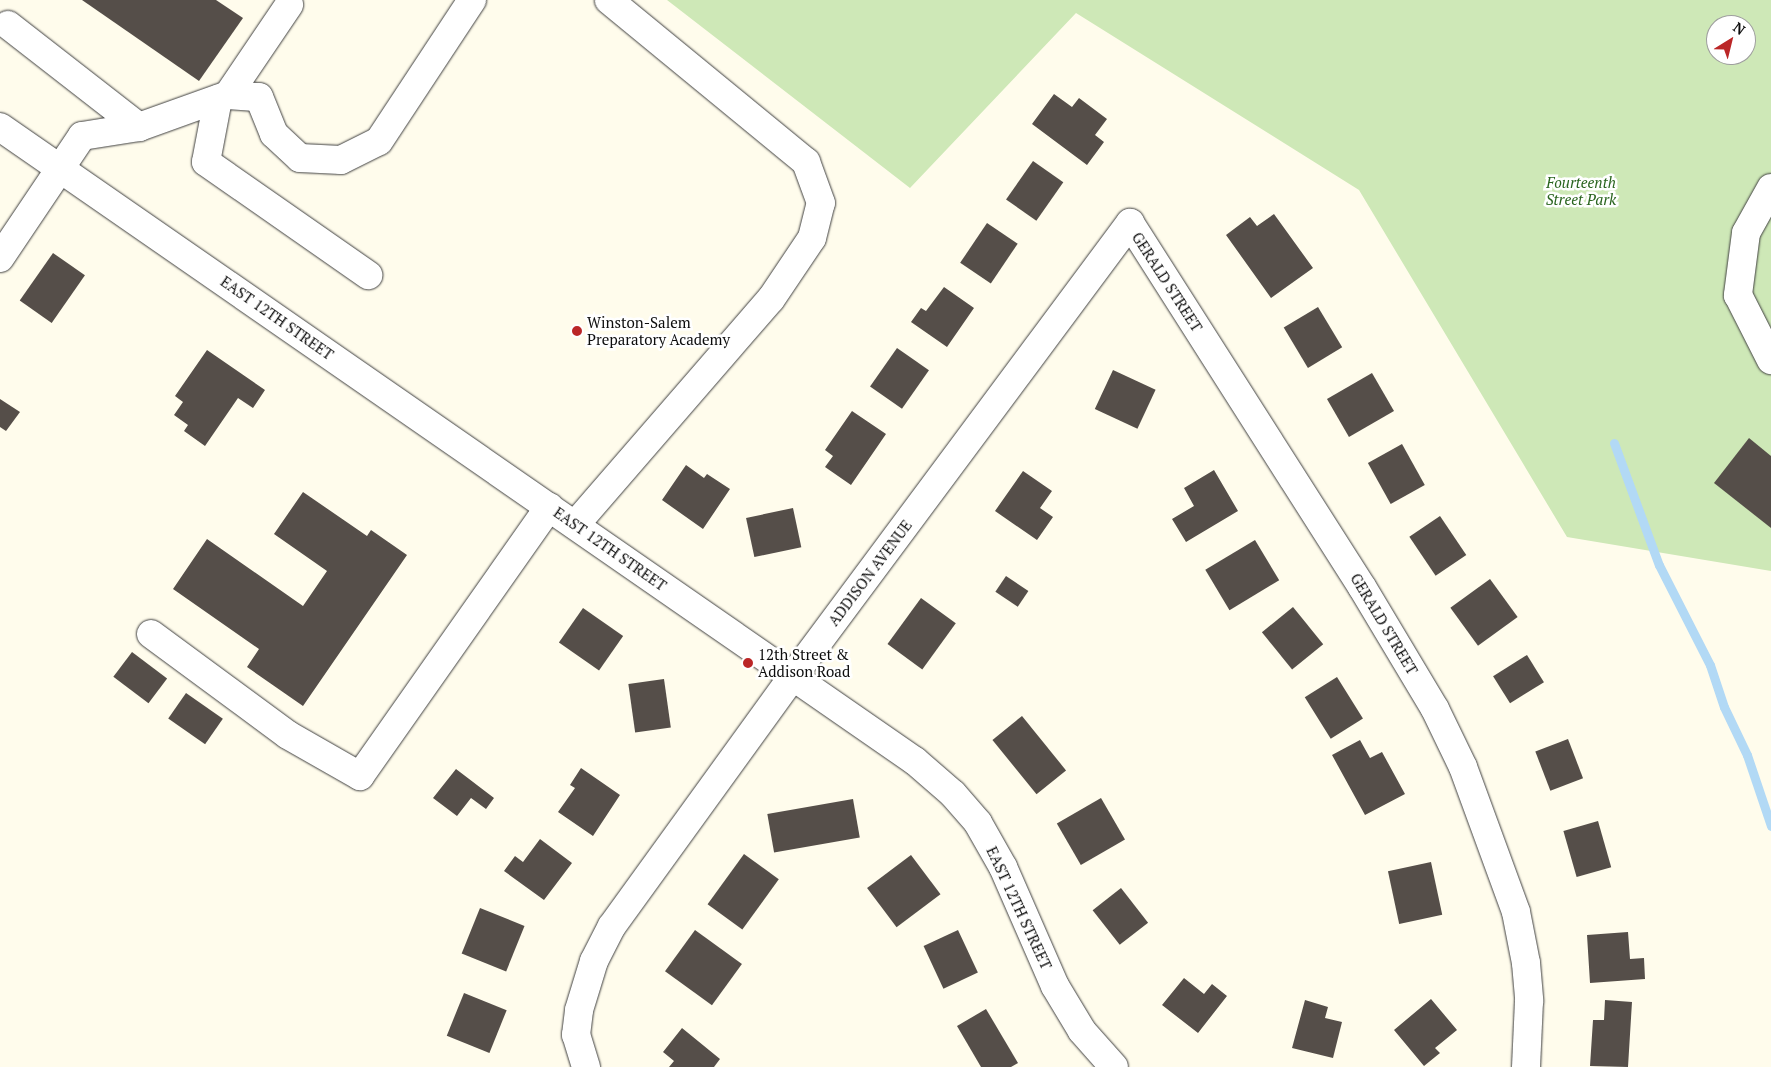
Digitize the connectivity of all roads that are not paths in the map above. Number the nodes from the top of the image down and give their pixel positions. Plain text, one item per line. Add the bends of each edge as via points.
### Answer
1 (472, 0) edge
2 (609, 0) edge
3 (289, 5) dead end
4 (8, 25) dead end
5 (223, 97) junction
6 (0, 127) edge
7 (139, 127) junction
8 (63, 169) junction
9 (1771, 188) edge
10 (1130, 224) joint
11 (0, 258) edge
12 (368, 275) dead end
13 (1771, 360) edge
14 (549, 507) junction
15 (575, 525) junction
16 (151, 634) dead end
17 (793, 676) junction
18 (586, 1067) edge
19 (1114, 1067) edge
20 (1526, 1067) edge

1 - 5 street via 379,141 341,160 300,158 274,134 259,97
2 - 15 street via 806,162 821,203 812,238 771,299
3 - 5 street
4 - 7 street
5 - 7 street
5 - 12 street via 206,162
6 - 8 street, EAST 12TH STREET
7 - 8 street via 82,136
8 - 11 street
8 - 14 street, EAST 12TH STREET
9 - 13 street via 1746,233 1738,295
10 - 17 street, ADDISON AVENUE
10 - 20 street, GERALD STREET via 1362,587 1435,709 1463,767 1516,912 1526,963 1529,1001
14 - 15 street, EAST 12TH STREET
14 - 16 street via 360,776 288,735
15 - 17 street, EAST 12TH STREET
17 - 18 street, ADDISON AVENUE via 612,926 594,961 579,1010 576,1035
17 - 19 street, EAST 12TH STREET via 915,761 953,794 978,823 1003,867 1055,986 1082,1031

